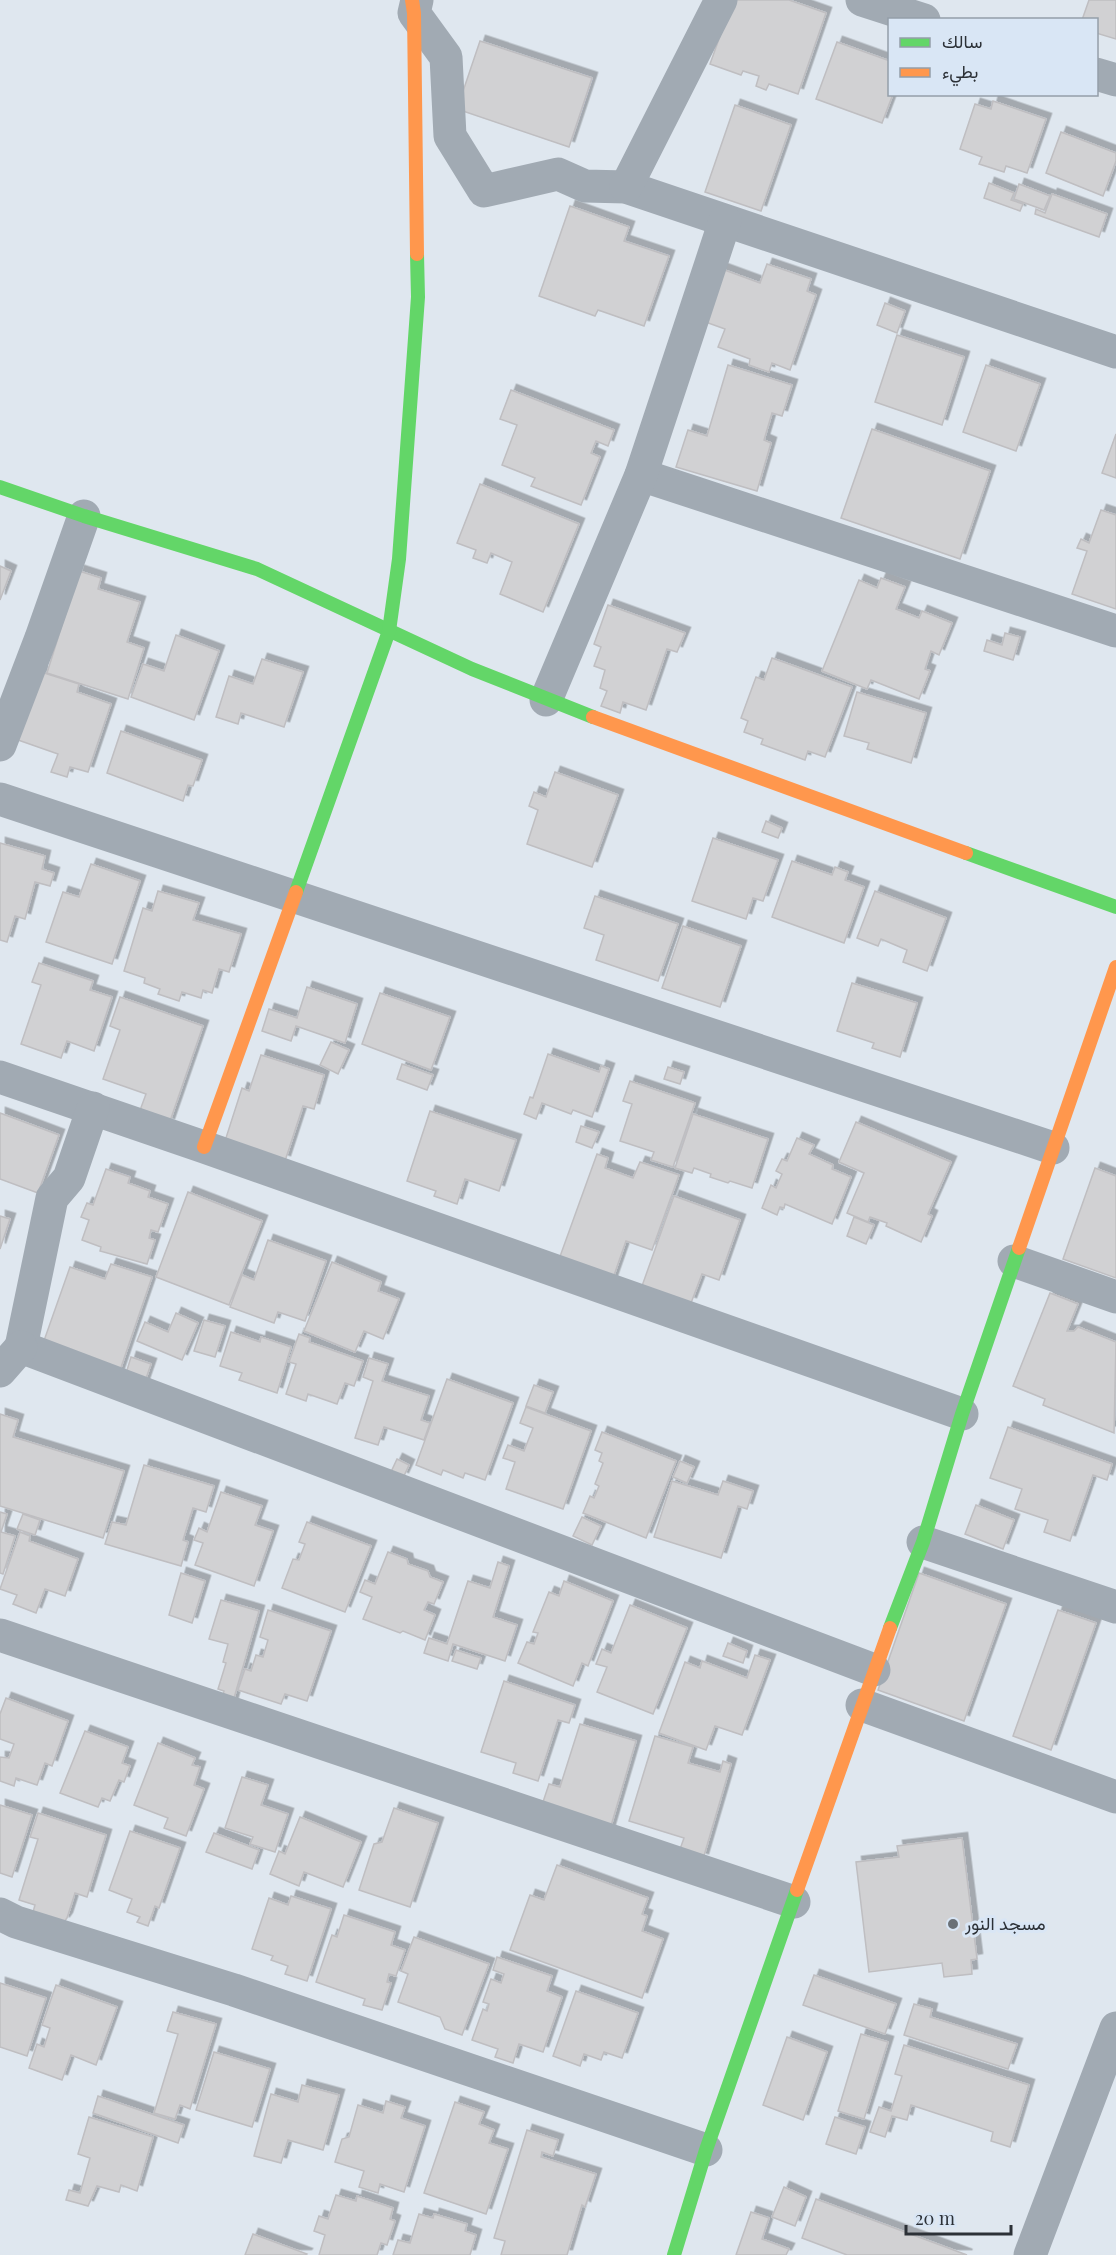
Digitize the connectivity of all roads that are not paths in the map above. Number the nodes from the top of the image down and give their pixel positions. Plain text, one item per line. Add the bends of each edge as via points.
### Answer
1 (721, 0) edge
2 (862, 0) edge
3 (414, 4) edge
4 (918, 18) edge
5 (1098, 75) edge
6 (1116, 80) edge
7 (626, 187) junction
8 (725, 221) junction
9 (1116, 352) edge
10 (640, 475) junction
11 (0, 487) edge
12 (84, 516) junction
13 (389, 631) junction
14 (1116, 631) edge
15 (546, 700) junction
16 (0, 745) edge
17 (0, 800) edge
18 (294, 896) junction
19 (1116, 907) edge
20 (1114, 976) edge
21 (0, 1077) edge
22 (93, 1108) junction
23 (204, 1147) junction
24 (1053, 1148) junction
25 (1014, 1261) junction
26 (1116, 1297) edge
27 (21, 1347) junction
28 (0, 1371) edge
29 (962, 1414) junction
30 (923, 1542) junction
31 (1116, 1607) edge
32 (0, 1635) edge
33 (874, 1670) junction
34 (862, 1705) junction
35 (1116, 1797) edge
36 (794, 1902) junction
37 (0, 1914) edge
38 (1116, 2028) edge
39 (706, 2150) junction
40 (674, 2255) edge
41 (1030, 2255) edge

1 - 7 street
2 - 4 street
3 - 7 street via 446,57 450,136 484,191 558,174 585,186
3 - 13 street via 418,297 399,559
5 - 6 street
7 - 8 street
8 - 9 street
8 - 10 street
10 - 14 street
10 - 15 street
11 - 12 street
12 - 13 street via 257,569
12 - 16 street
13 - 15 street
13 - 18 street
15 - 19 street
17 - 18 street
18 - 23 street
18 - 24 street
20 - 24 street
21 - 22 street
22 - 23 street
22 - 27 street via 69,1178 52,1198
23 - 29 street
24 - 25 street
25 - 26 street
25 - 29 street
27 - 28 street
27 - 33 street
29 - 30 street
30 - 31 street
30 - 33 street
32 - 36 street
33 - 34 street
34 - 35 street
34 - 36 street
36 - 39 street
37 - 39 street
38 - 41 street
39 - 40 street

